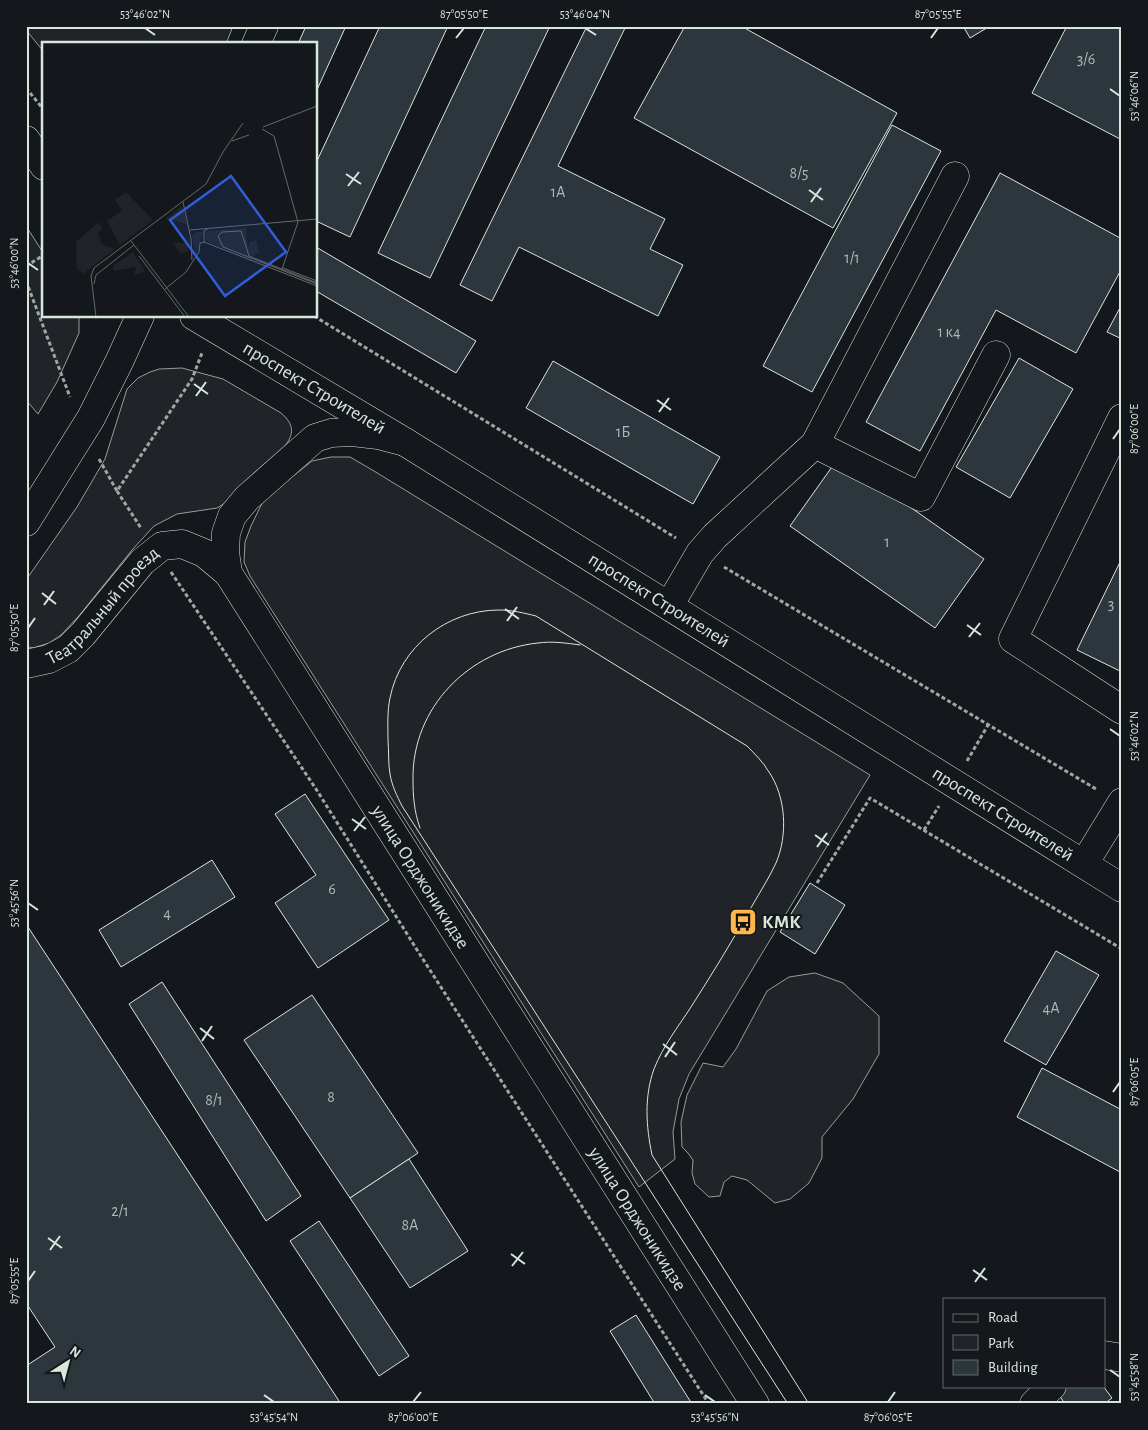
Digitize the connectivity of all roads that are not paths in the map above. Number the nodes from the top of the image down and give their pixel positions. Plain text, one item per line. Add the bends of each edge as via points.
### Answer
1 (264, 26) edge
2 (257, 42) edge
3 (26, 140) edge
4 (42, 163) edge
5 (955, 176) dead end
6 (139, 318) edge
7 (197, 318) edge
8 (996, 355) dead end
9 (1122, 418) edge
10 (405, 442) junction
11 (815, 444) junction
12 (26, 522) edge
13 (228, 573) junction
14 (669, 606) junction
15 (26, 664) edge
16 (1122, 710) edge
17 (1122, 802) edge
18 (1084, 864) junction
19 (1122, 888) edge
20 (1106, 1355) edge
21 (1122, 1358) edge
22 (1050, 1388) edge
23 (755, 1404) edge
24 (1034, 1404) edge

1 - 2 main road
3 - 4 main road
5 - 11 main road
6 - 12 main road via 91,418
7 - 10 main road, проспект Строителей
8 - 11 main road via 921,497
9 - 16 main road via 1013,639
10 - 13 main road, улица Орджоникидзе via 352,432 315,438 247,498 232,516 226,533
10 - 14 main road, проспект Строителей
11 - 14 main road via 715,536 700,553
13 - 15 main road, Театральный проезд via 204,553 182,544 162,546 142,562 68,649 49,659
13 - 23 main road, улица Орджоникидзе
14 - 18 main road, проспект Строителей
17 - 18 main road
18 - 19 main road, проспект Строителей
20 - 21 main road
22 - 24 main road

